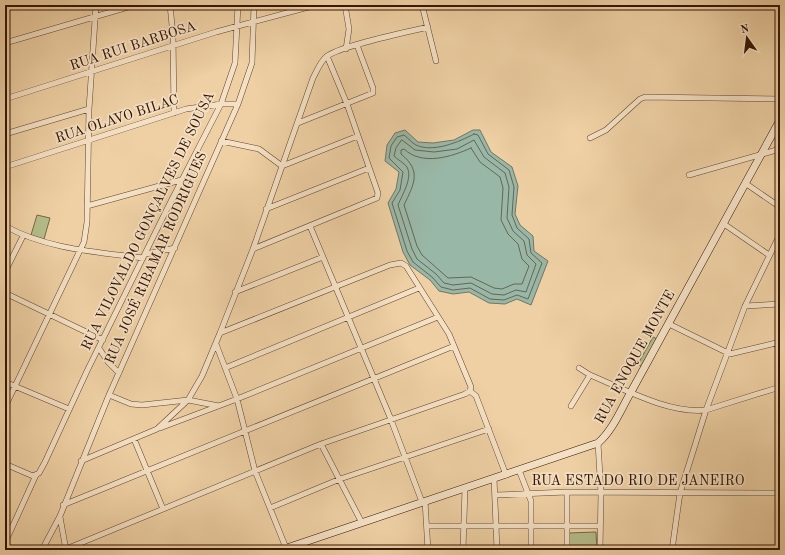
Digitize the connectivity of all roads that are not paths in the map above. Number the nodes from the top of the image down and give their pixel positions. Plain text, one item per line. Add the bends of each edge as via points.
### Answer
1 (96, 5) edge
2 (135, 5) edge
3 (170, 5) edge
4 (238, 5) edge
5 (254, 5) edge
6 (316, 5) edge
7 (345, 5) edge
8 (422, 5) edge
9 (95, 16) junction
10 (253, 23) junction
11 (238, 26) junction
12 (428, 27) junction
13 (5, 43) edge
14 (357, 45) junction
15 (173, 46) junction
16 (346, 49) junction
17 (327, 56) junction
18 (436, 60) dead end
19 (92, 72) junction
20 (5, 99) edge
21 (780, 99) edge
22 (222, 104) junction
23 (238, 104) junction
24 (347, 104) junction
25 (89, 109) junction
26 (174, 113) junction
27 (780, 120) edge
28 (298, 123) junction
29 (5, 134) edge
30 (358, 136) junction
31 (590, 138) dead end
32 (88, 141) junction
33 (220, 141) junction
34 (780, 149) edge
35 (760, 155) junction
36 (282, 166) junction
37 (5, 167) edge
38 (369, 168) junction
39 (689, 175) dead end
40 (181, 180) junction
41 (745, 183) junction
42 (87, 206) junction
43 (780, 207) edge
44 (266, 209) junction
45 (724, 224) junction
46 (5, 226) edge
47 (310, 226) junction
48 (780, 234) edge
49 (23, 236) junction
50 (175, 248) junction
51 (252, 249) junction
52 (82, 250) junction
53 (769, 255) junction
54 (144, 256) junction
55 (323, 256) junction
56 (5, 272) edge
57 (336, 287) junction
58 (419, 288) junction
59 (235, 292) junction
60 (5, 293) edge
61 (780, 304) edge
62 (745, 306) junction
63 (50, 315) junction
64 (438, 317) junction
65 (349, 318) junction
66 (669, 324) junction
67 (220, 334) junction
68 (103, 340) junction
69 (779, 343) edge
70 (216, 344) junction
71 (454, 346) junction
72 (99, 348) junction
73 (361, 348) junction
74 (727, 352) junction
75 (780, 352) edge
76 (224, 368) junction
77 (579, 368) dead end
78 (119, 373) junction
79 (590, 375) junction
80 (374, 378) junction
81 (5, 382) edge
82 (15, 387) junction
83 (780, 387) edge
84 (470, 391) junction
85 (631, 392) junction
86 (109, 395) junction
87 (188, 400) junction
88 (237, 400) junction
89 (220, 406) junction
90 (571, 406) dead end
91 (5, 407) edge
92 (69, 409) junction
93 (706, 410) junction
94 (391, 420) junction
95 (489, 429) junction
96 (157, 430) junction
97 (246, 430) junction
98 (134, 439) junction
99 (598, 443) junction
100 (322, 444) junction
101 (406, 458) junction
102 (81, 461) junction
103 (5, 464) edge
104 (519, 470) junction
105 (147, 471) junction
106 (255, 471) junction
107 (506, 474) junction
108 (36, 475) junction
109 (494, 478) junction
110 (340, 479) junction
111 (464, 488) junction
112 (567, 492) junction
113 (601, 493) junction
114 (680, 493) junction
115 (780, 493) edge
116 (528, 494) junction
117 (496, 495) junction
118 (423, 502) junction
119 (63, 505) junction
120 (270, 508) junction
121 (162, 509) junction
122 (60, 516) junction
123 (362, 523) junction
124 (463, 525) junction
125 (496, 525) junction
126 (567, 525) junction
127 (428, 526) junction
128 (531, 526) junction
129 (600, 526) junction
130 (5, 543) edge
131 (66, 549) edge
132 (284, 549) edge
133 (42, 550) edge
134 (428, 550) edge
135 (463, 550) edge
136 (497, 550) edge
137 (531, 550) edge
138 (567, 550) edge
139 (600, 550) edge
140 (672, 550) edge

1 - 9 street
2 - 9 street
3 - 15 street
4 - 11 street, RUA VILOVALDO GONÇALVES DE SOUSA
5 - 10 street, RUA JOSÉ RIBAMAR RODRIGUES
6 - 10 street, RUA RUI BARBOSA
7 - 16 street via 349,29
8 - 12 street
9 - 13 street
9 - 19 street
10 - 11 street, RUA RUI BARBOSA
10 - 23 street, RUA JOSÉ RIBAMAR RODRIGUES via 252,63
11 - 15 street, RUA RUI BARBOSA
11 - 22 street, RUA VILOVALDO GONÇALVES DE SOUSA via 235,63
12 - 14 street
12 - 18 street
14 - 16 street
14 - 24 street via 374,92
15 - 19 street, RUA RUI BARBOSA
15 - 26 street
16 - 17 street
17 - 24 street
17 - 28 street via 322,60 313,78
19 - 20 street, RUA RUI BARBOSA
19 - 25 street
21 - 31 street via 646,97 640,99 606,130
22 - 23 street, RUA OLAVO BILAC
22 - 26 street, RUA OLAVO BILAC
22 - 40 street, RUA VILOVALDO GONÇALVES DE SOUSA
23 - 33 street, RUA JOSÉ RIBAMAR RODRIGUES
24 - 28 street
24 - 30 street
25 - 29 street
25 - 32 street
26 - 32 street, RUA OLAVO BILAC
27 - 35 main road, RUA ENOQUE MONTE
28 - 36 street
30 - 36 street
30 - 38 street
32 - 37 street, RUA OLAVO BILAC
32 - 42 street
33 - 36 street via 259,149
33 - 50 street, RUA JOSÉ RIBAMAR RODRIGUES
34 - 35 street
35 - 39 street
35 - 41 main road, RUA ENOQUE MONTE
36 - 44 street
38 - 44 street
38 - 47 street via 378,193 376,200
40 - 42 street
40 - 54 street, RUA VILOVALDO GONÇALVES DE SOUSA
41 - 43 street
41 - 45 main road, RUA ENOQUE MONTE
42 - 52 street via 86,233
44 - 51 street
45 - 53 street
45 - 66 main road, RUA ENOQUE MONTE
46 - 49 street
47 - 51 street
47 - 55 street
48 - 53 street
49 - 52 street
49 - 56 street
50 - 54 street
50 - 78 street, RUA JOSÉ RIBAMAR RODRIGUES
51 - 59 street
52 - 54 street
52 - 63 street
53 - 62 street
54 - 68 street, RUA VILOVALDO GONÇALVES DE SOUSA
55 - 57 street
55 - 59 street
57 - 58 street via 398,263 406,266
57 - 65 street
57 - 67 street
58 - 64 street
58 - 65 street
59 - 67 street
60 - 63 street
61 - 62 street
62 - 74 street
63 - 68 street
63 - 82 street
64 - 71 street
64 - 73 street
65 - 73 street
65 - 76 street
66 - 74 street
66 - 85 main road, RUA ENOQUE MONTE
67 - 70 street
68 - 72 street, RUA VILOVALDO GONÇALVES DE SOUSA
69 - 74 street via 733,353
69 - 75 street
70 - 76 street
70 - 87 street
71 - 80 street
71 - 84 street via 471,385
72 - 78 street
72 - 92 street, RUA VILOVALDO GONÇALVES DE SOUSA
73 - 80 street
73 - 88 street
74 - 93 street
76 - 88 street
77 - 79 street
78 - 86 street, RUA JOSÉ RIBAMAR RODRIGUES
79 - 85 street
79 - 90 street
80 - 94 street
80 - 97 street
81 - 82 street
82 - 91 street
82 - 92 street
83 - 93 street
84 - 94 street
84 - 95 street via 476,396
85 - 93 street via 676,408
85 - 99 main road, RUA ENOQUE MONTE via 611,428
86 - 87 street via 131,404 142,405
86 - 102 street, RUA JOSÉ RIBAMAR RODRIGUES
87 - 89 street
87 - 96 street
88 - 89 street
88 - 97 street
89 - 96 street
92 - 108 street, RUA VILOVALDO GONÇALVES DE SOUSA via 45,462
93 - 114 street
94 - 100 street
94 - 101 street
95 - 101 street
95 - 107 street
96 - 98 street
97 - 105 street
97 - 106 street
98 - 102 street
98 - 105 street
99 - 104 main road, RUA ENOQUE MONTE
99 - 113 street
100 - 106 street
100 - 110 street
101 - 110 street
101 - 118 street
102 - 119 street, RUA JOSÉ RIBAMAR RODRIGUES
103 - 108 street
104 - 107 main road, RUA ENOQUE MONTE
104 - 116 street
105 - 119 street
105 - 121 street
106 - 120 street
106 - 121 street
107 - 109 main road, RUA ENOQUE MONTE
108 - 130 street, RUA VILOVALDO GONÇALVES DE SOUSA
109 - 111 main road, RUA ENOQUE MONTE
109 - 117 street
110 - 120 street
110 - 123 street
111 - 118 main road, RUA ENOQUE MONTE
111 - 124 street
112 - 113 street, RUA ESTADO RIO DE JANEIRO
112 - 116 street, RUA ESTADO RIO DE JANEIRO
112 - 126 street
113 - 114 street, RUA ESTADO RIO DE JANEIRO
113 - 129 street
114 - 115 street, RUA ESTADO RIO DE JANEIRO
114 - 140 street
116 - 117 street, RUA ESTADO RIO DE JANEIRO
116 - 128 street via 532,508
117 - 125 street
118 - 123 main road, RUA ENOQUE MONTE
118 - 127 street
119 - 122 street, RUA JOSÉ RIBAMAR RODRIGUES
120 - 132 street
121 - 131 street
122 - 131 street
122 - 133 street
123 - 132 main road, RUA ENOQUE MONTE
124 - 125 street
124 - 127 street
124 - 135 street
125 - 128 street
125 - 136 street
126 - 128 street
126 - 129 street
126 - 138 street
127 - 134 street
128 - 137 street
129 - 139 street

